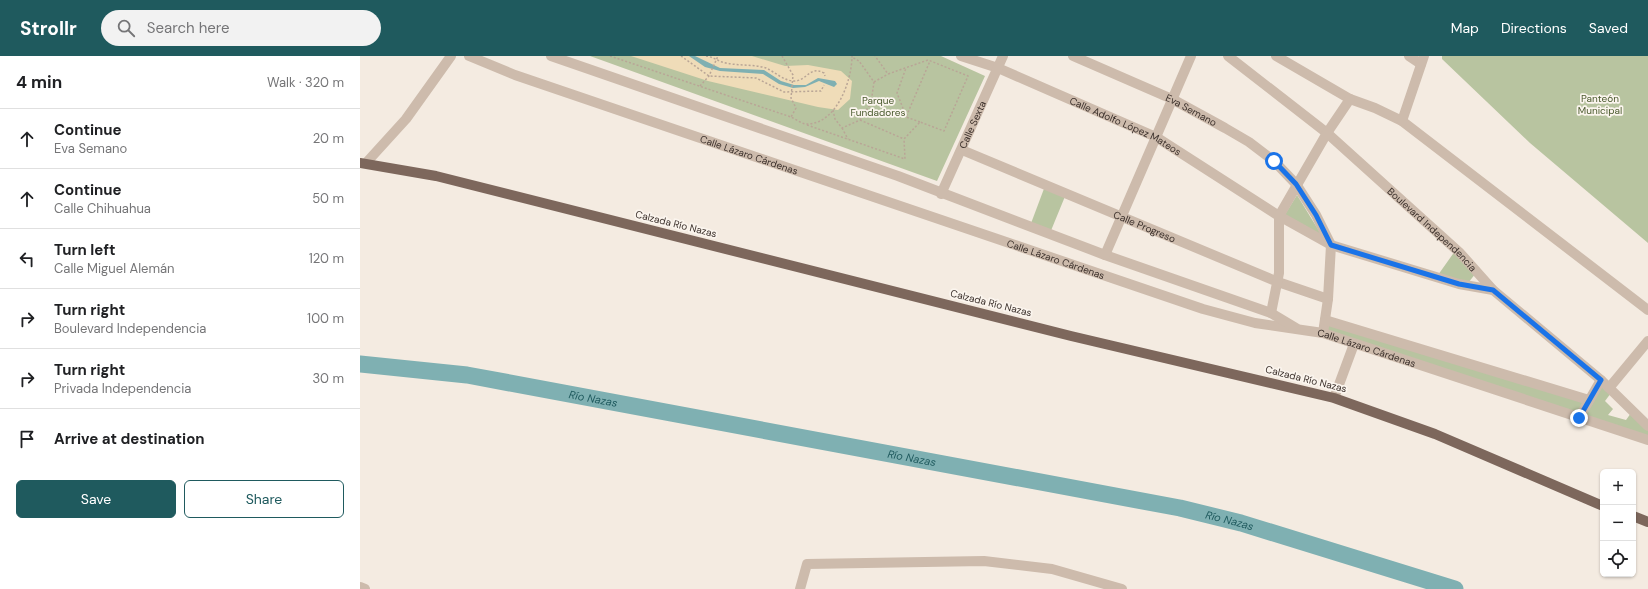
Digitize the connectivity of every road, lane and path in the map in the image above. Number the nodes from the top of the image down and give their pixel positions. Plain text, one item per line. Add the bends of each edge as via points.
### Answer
1 (451, 56) edge
2 (469, 56) edge
3 (551, 56) edge
4 (610, 56) edge
5 (681, 56) edge
6 (706, 56) edge
7 (782, 56) edge
8 (875, 56) edge
9 (962, 56) edge
10 (1003, 56) edge
11 (1073, 56) edge
12 (1191, 56) edge
13 (1229, 56) edge
14 (1276, 56) edge
15 (1409, 56) edge
16 (717, 57) edge
17 (852, 57) edge
18 (1422, 60) edge
19 (930, 61) junction
20 (906, 68) junction
21 (998, 68) junction
22 (888, 74) junction
23 (709, 76) junction
24 (825, 76) dead end
25 (793, 82) junction
26 (874, 82) junction
27 (824, 85) dead end
28 (700, 86) junction
29 (792, 91) junction
30 (1172, 99) junction
31 (1350, 99) junction
32 (833, 110) junction
33 (791, 117) junction
34 (906, 117) junction
35 (860, 120) junction
36 (1402, 121) junction
37 (920, 122) junction
38 (807, 125) junction
39 (842, 128) junction
40 (1326, 133) junction
41 (1156, 137) junction
42 (848, 139) junction
43 (904, 139) junction
44 (962, 150) junction
45 (363, 163) edge
46 (1296, 184) junction
47 (941, 194) junction
48 (1279, 216) junction
49 (1122, 217) junction
50 (1331, 245) junction
51 (1105, 255) junction
52 (1278, 282) junction
53 (1493, 290) junction
54 (1328, 299) junction
55 (1648, 310) edge
56 (1271, 313) junction
57 (1325, 320) junction
58 (1297, 329) junction
59 (1323, 333) junction
60 (1648, 341) edge
61 (1354, 344) junction
62 (1601, 380) junction
63 (1609, 388) junction
64 (1334, 398) junction
65 (1589, 400) junction
66 (1579, 418) junction
67 (1648, 426) edge
68 (1648, 440) edge
69 (1601, 505) edge
70 (1636, 517) edge
71 (1648, 522) edge
72 (360, 587) edge
73 (365, 589) edge
74 (800, 589) edge
75 (1122, 589) edge

1 - 45 street via 406,119
2 - 58 street, Calle Lázaro Cárdenas via 515,75 1202,308 1255,323
3 - 47 street via 898,176
4 - 28 path
5 - 23 path
6 - 16 path
7 - 25 path via 793,75
8 - 22 path
9 - 21 street, Calle Adolfo López Mateos
10 - 21 street, Calle Sexta
11 - 30 street, Eva Semano
12 - 30 street
13 - 40 street, Boulevard Independencia
14 - 31 street
15 - 18 street
16 - 23 path
16 - 25 path via 725,63 766,68
17 - 26 path via 859,61
17 - 32 path via 843,97
18 - 36 street
19 - 20 path
19 - 34 path
19 - 37 path via 968,76 944,131
20 - 22 path
20 - 34 path via 897,93
21 - 41 street, Calle Adolfo López Mateos
21 - 44 street, Calle Sexta
22 - 26 path
23 - 28 path
23 - 29 path via 756,78 776,88
24 - 25 path via 818,70 813,70 803,80
25 - 29 path
26 - 35 path via 871,102
27 - 29 path via 821,91
28 - 33 path
29 - 33 path via 791,98 796,108
30 - 41 street
30 - 46 street, Eva Semano via 1249,142 1274,161
31 - 36 street
31 - 40 street
32 - 38 path via 816,123
32 - 39 path via 835,119
33 - 38 path
34 - 37 path
35 - 39 path
35 - 43 path
36 - 55 street
37 - 43 path
38 - 42 path
39 - 42 path
40 - 46 street
40 - 53 street, Boulevard Independencia via 1460,252
41 - 48 street, Calle Adolfo López Mateos
41 - 49 street
42 - 43 path via 905,159
44 - 47 street, Calle Sexta
44 - 49 street, Calle Progreso
45 - 64 main road, Calzada Río Nazas via 436,176 1071,336
46 - 48 street
46 - 50 street, Eva Semano
47 - 51 street
48 - 50 street, Calle Adolfo López Mateos
48 - 52 street
49 - 51 street
49 - 52 street, Calle Progreso
50 - 53 street, Calle Adolfo López Mateos via 1459,284
50 - 54 street
51 - 56 street
52 - 54 street, Calle Progreso
52 - 56 street
53 - 62 street, Boulevard Independencia
54 - 57 street
56 - 58 street
57 - 59 street
57 - 65 street
58 - 59 street, Calle Lázaro Cárdenas
59 - 61 street, Calle Lázaro Cárdenas
60 - 63 street
61 - 64 street
61 - 66 street, Calle Lázaro Cárdenas
62 - 63 street, Boulevard Independencia
62 - 65 street
63 - 67 street, Boulevard Independencia
64 - 69 main road, Calzada Río Nazas via 1435,434
65 - 66 street
66 - 68 street, Calle Lázaro Cárdenas
70 - 71 main road
72 - 73 street
74 - 75 street via 807,564 984,561 1052,569

